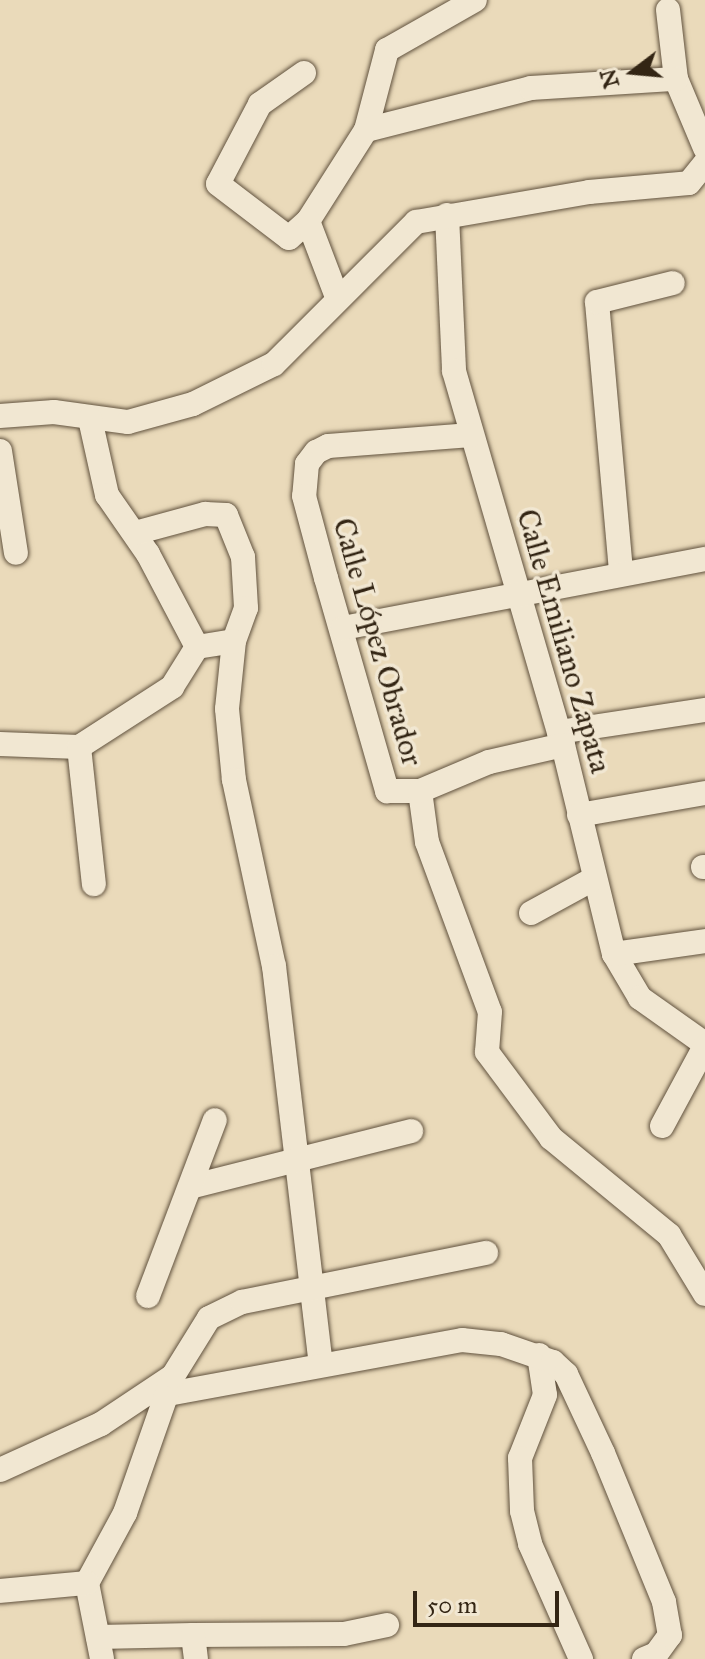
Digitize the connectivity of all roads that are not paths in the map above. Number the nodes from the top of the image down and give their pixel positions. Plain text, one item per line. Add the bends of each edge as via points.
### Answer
1 (475, 0) edge
2 (668, 10) dead end
3 (304, 73) dead end
4 (676, 79) junction
5 (366, 130) junction
6 (705, 148) edge
7 (705, 163) edge
8 (447, 215) junction
9 (308, 221) junction
10 (673, 283) dead end
11 (337, 297) junction
12 (0, 416) edge
13 (90, 419) junction
14 (471, 435) junction
15 (0, 451) edge
16 (135, 533) junction
17 (16, 553) dead end
18 (705, 559) edge
19 (621, 571) junction
20 (516, 593) junction
21 (343, 628) junction
22 (234, 641) junction
23 (197, 647) junction
24 (705, 710) edge
25 (561, 739) junction
26 (0, 744) edge
27 (79, 747) junction
28 (420, 791) junction
29 (705, 793) edge
30 (579, 815) junction
31 (593, 879) junction
32 (94, 884) dead end
33 (531, 913) dead end
34 (705, 941) edge
35 (614, 954) junction
36 (705, 1045) edge
37 (215, 1120) dead end
38 (662, 1126) dead end
39 (411, 1131) dead end
40 (293, 1164) junction
41 (194, 1186) junction
42 (486, 1253) dead end
43 (311, 1288) junction
44 (705, 1294) edge
45 (148, 1296) dead end
46 (539, 1355) junction
47 (321, 1364) junction
48 (171, 1385) junction
49 (0, 1470) edge
50 (87, 1583) junction
51 (0, 1591) edge
52 (387, 1625) dead end
53 (195, 1647) edge
54 (100, 1648) edge
55 (581, 1659) edge
56 (644, 1659) edge

1 - 5 street via 387,50
2 - 4 street
3 - 9 street via 260,104 218,184 289,238
4 - 5 street via 531,88
4 - 6 street
5 - 9 street
7 - 8 street via 689,183
8 - 11 street via 416,222
8 - 14 street, Calle Emiliano Zapata via 454,371
9 - 11 street
10 - 19 street via 597,302
11 - 13 street via 274,364 226,389 153,418
12 - 13 street via 54,412
13 - 16 street via 107,495
14 - 20 street, Calle Emiliano Zapata
14 - 21 street, Calle López Obrador via 328,446 307,464 304,496
15 - 17 street
16 - 22 street via 205,514 226,515 243,557 246,608
16 - 23 street
18 - 19 street
19 - 20 street
20 - 21 street
20 - 25 street, Calle Emiliano Zapata
21 - 28 street, Calle López Obrador via 387,791 393,796
22 - 23 street
22 - 40 street via 227,709 234,780 274,966
23 - 27 street via 172,687
24 - 25 street
25 - 28 street via 455,773
25 - 30 street, Calle Emiliano Zapata
26 - 27 street
27 - 32 street
28 - 44 street, Calle López Obrador via 427,842 490,1012 487,1052 551,1138 669,1235
29 - 30 street
30 - 31 street, Calle Emiliano Zapata
31 - 33 street
31 - 35 street, Calle Emiliano Zapata
34 - 35 street
35 - 36 street, Calle Emiliano Zapata via 640,998
36 - 38 street
37 - 41 street
39 - 40 street
40 - 41 street
40 - 43 street
41 - 45 street
42 - 43 street
43 - 47 street
43 - 48 street via 209,1318
46 - 47 street via 462,1340
46 - 55 street via 545,1395 520,1458 522,1511
46 - 56 street via 566,1374 664,1602 670,1635 656,1654
47 - 48 street
48 - 49 street
48 - 50 street via 125,1513
50 - 51 street
50 - 54 street
52 - 53 street via 344,1634
53 - 54 street

